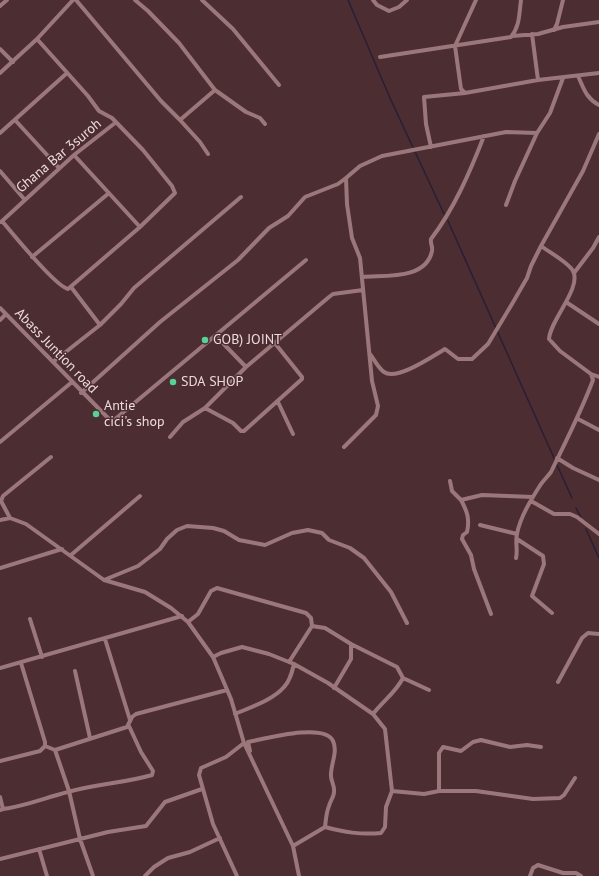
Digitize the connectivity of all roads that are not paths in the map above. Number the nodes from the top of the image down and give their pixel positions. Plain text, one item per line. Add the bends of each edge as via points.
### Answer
1 (7, 0) edge
2 (75, 0) edge
3 (135, 0) edge
4 (202, 0) edge
5 (373, 0) edge
6 (407, 0) edge
7 (521, 0) edge
8 (563, 0) edge
9 (475, 1) edge
10 (0, 6) edge
11 (599, 22) edge
12 (553, 30) junction
13 (532, 34) junction
14 (512, 36) junction
15 (37, 39) junction
16 (455, 46) junction
17 (0, 49) edge
18 (380, 56) dead end
19 (13, 62) junction
20 (0, 73) edge
21 (67, 73) junction
22 (599, 73) edge
23 (578, 76) junction
24 (563, 78) junction
25 (538, 80) junction
26 (279, 85) dead end
27 (215, 90) junction
28 (465, 93) junction
29 (599, 105) edge
30 (15, 120) junction
31 (180, 120) junction
32 (115, 123) junction
33 (265, 124) dead end
34 (0, 133) edge
35 (537, 133) junction
36 (599, 134) edge
37 (484, 136) junction
38 (431, 147) junction
39 (208, 154) dead end
40 (74, 155) junction
41 (59, 168) junction
42 (0, 171) edge
43 (346, 178) junction
44 (110, 193) junction
45 (241, 196) dead end
46 (24, 200) junction
47 (506, 205) dead end
48 (1, 222) edge
49 (140, 227) junction
50 (599, 237) edge
51 (541, 246) junction
52 (32, 256) junction
53 (306, 260) dead end
54 (574, 273) junction
55 (363, 277) junction
56 (71, 287) junction
57 (363, 290) junction
58 (566, 302) junction
59 (0, 308) edge
60 (6, 314) junction
61 (0, 320) edge
62 (599, 324) edge
63 (100, 325) junction
64 (216, 336) junction
65 (274, 342) junction
66 (370, 353) junction
67 (53, 362) junction
68 (246, 367) junction
69 (591, 374) junction
70 (599, 377) edge
71 (72, 382) junction
72 (81, 393) junction
73 (278, 402) junction
74 (205, 408) junction
75 (578, 420) junction
76 (599, 430) edge
77 (294, 434) dead end
78 (170, 437) dead end
79 (0, 442) edge
80 (344, 447) dead end
81 (50, 457) dead end
82 (557, 458) junction
83 (599, 480) edge
84 (450, 481) dead end
85 (140, 496) dead end
86 (532, 499) junction
87 (461, 500) junction
88 (10, 518) junction
89 (0, 520) edge
90 (480, 525) dead end
91 (599, 534) edge
92 (517, 537) junction
93 (62, 549) junction
94 (71, 555) junction
95 (516, 558) dead end
96 (0, 568) edge
97 (104, 580) junction
98 (552, 613) dead end
99 (492, 614) dead end
100 (182, 616) junction
101 (30, 619) dead end
102 (188, 622) junction
103 (407, 623) dead end
104 (312, 626) junction
105 (599, 634) edge
106 (105, 639) junction
107 (351, 644) junction
108 (42, 657) junction
109 (214, 657) junction
110 (289, 662) junction
111 (21, 663) junction
112 (294, 664) junction
113 (0, 668) edge
114 (75, 671) dead end
115 (403, 678) junction
116 (558, 682) dead end
117 (334, 688) junction
118 (227, 690) junction
119 (429, 690) dead end
120 (235, 714) junction
121 (373, 714) junction
122 (130, 720) junction
123 (129, 726) junction
124 (90, 738) junction
125 (244, 743) junction
126 (45, 746) junction
127 (541, 747) dead end
128 (55, 750) junction
129 (0, 761) edge
130 (253, 761) junction
131 (575, 778) dead end
132 (202, 789) junction
133 (69, 791) junction
134 (392, 791) junction
135 (439, 791) junction
136 (0, 797) edge
137 (2, 809) edge
138 (325, 827) junction
139 (220, 838) junction
140 (80, 839) junction
141 (293, 846) junction
142 (39, 849) junction
143 (0, 859) edge
144 (47, 876) edge
145 (93, 876) edge
146 (145, 876) edge
147 (237, 876) edge
148 (299, 876) edge
149 (530, 876) edge
150 (581, 876) edge

1 - 10 street
2 - 15 street
2 - 31 street via 161,102
3 - 27 street via 179,43
4 - 26 street via 233,29
5 - 6 street via 389,11
7 - 14 street via 519,19
8 - 12 street
9 - 16 street
11 - 12 street
12 - 13 street
13 - 14 street
13 - 25 street
14 - 16 street
15 - 19 street
15 - 21 street
16 - 18 street
16 - 28 street via 461,89
17 - 19 street
19 - 20 street
21 - 30 street
21 - 32 street via 95,107 112,118
22 - 23 street
23 - 24 street
23 - 29 street via 589,100
24 - 25 street
24 - 35 street via 550,113
25 - 28 street
27 - 31 street
27 - 33 street via 246,112 260,118
28 - 38 street via 424,97
30 - 34 street
30 - 41 street
31 - 39 street
32 - 40 street, Ghana Bar 3suroh
32 - 49 street via 143,150 174,190 174,195
35 - 37 street via 506,132
35 - 47 street via 514,181
36 - 51 street via 583,171
37 - 38 street
37 - 55 street via 474,163 446,218 431,239 432,250 424,265 414,272
38 - 43 street via 373,160 360,166
40 - 41 street, Ghana Bar 3suroh
40 - 44 street
41 - 46 street, Ghana Bar 3suroh
42 - 46 street
43 - 55 street via 350,227
43 - 72 street via 338,184 305,196 288,216 269,228 238,260 160,322
44 - 49 street
44 - 52 street
45 - 63 street via 134,288
46 - 48 street, Ghana Bar 3suroh
48 - 52 street
49 - 56 street
50 - 54 street via 594,248
51 - 54 street via 570,266
51 - 66 street via 524,284 488,344 472,359 458,359 445,349 410,369 390,374 381,369
52 - 56 street via 61,286 65,289
53 - 64 street
54 - 58 street via 575,282
55 - 57 street
56 - 63 street
57 - 65 street via 329,296
57 - 66 street
58 - 62 street
58 - 69 street via 551,329 549,339 560,351
59 - 60 street, Abass Juntion road
60 - 61 street
60 - 67 street, Abass Juntion road
63 - 67 street
64 - 68 street
64 - 72 street, Abass Juntion road via 116,419 108,419
65 - 68 street
65 - 73 street via 302,377
66 - 80 street via 378,411
67 - 71 street, Abass Juntion road
68 - 74 street
69 - 70 street
69 - 75 street via 592,380
71 - 72 street, Abass Juntion road
71 - 79 street
73 - 74 street via 244,431
73 - 77 street
74 - 78 street via 183,422
75 - 76 street
75 - 82 street
81 - 88 street via 2,496 1,501
82 - 83 street
82 - 86 street
84 - 87 street via 452,492
85 - 94 street
86 - 87 street via 482,495
86 - 91 street via 554,514 570,514 577,517
86 - 92 street
87 - 99 street via 468,517 466,532 462,539 471,555
88 - 89 street
88 - 93 street via 26,524
90 - 92 street
92 - 95 street
92 - 98 street via 543,556 544,564 532,596
93 - 94 street
93 - 96 street
94 - 97 street
97 - 100 street via 145,592
97 - 103 street via 138,566 160,549 178,530 187,526 213,528 239,540 265,546 292,533 308,530 350,548 364,558 391,592
100 - 102 street
100 - 106 street
101 - 108 street
102 - 104 street via 198,614 211,591 217,588 306,613 312,618
102 - 109 street
104 - 107 street via 325,628
104 - 110 street
105 - 116 street via 588,633 582,638
106 - 108 street
106 - 122 street
107 - 115 street via 397,667
107 - 117 street via 351,659
108 - 111 street
109 - 110 street via 242,647 252,648
109 - 118 street
110 - 112 street
111 - 113 street
111 - 126 street
112 - 117 street
112 - 120 street via 285,687
114 - 124 street
115 - 119 street
115 - 121 street via 398,688
117 - 121 street
118 - 120 street
118 - 122 street via 136,714
120 - 125 street
121 - 134 street via 385,729
122 - 123 street
123 - 124 street
123 - 133 street via 153,771 152,776
124 - 128 street
125 - 130 street
125 - 132 street via 226,758 201,768 199,775
126 - 128 street
126 - 129 street via 40,751
127 - 135 street via 510,747 481,740 473,742 461,751 443,747 439,753
128 - 133 street
130 - 138 street via 248,742 304,732 329,736 335,747 330,776 334,792 327,811
130 - 141 street
131 - 135 street via 560,798 533,799 476,791
132 - 139 street
132 - 140 street via 166,802 146,826
133 - 137 street via 36,802
133 - 140 street
134 - 135 street via 424,794
134 - 138 street via 386,808 385,827 381,833 345,833
136 - 137 street
138 - 141 street
139 - 146 street via 190,852 168,858
139 - 147 street
140 - 142 street
140 - 145 street
141 - 148 street
142 - 143 street
142 - 144 street
149 - 150 street via 533,868 538,865

